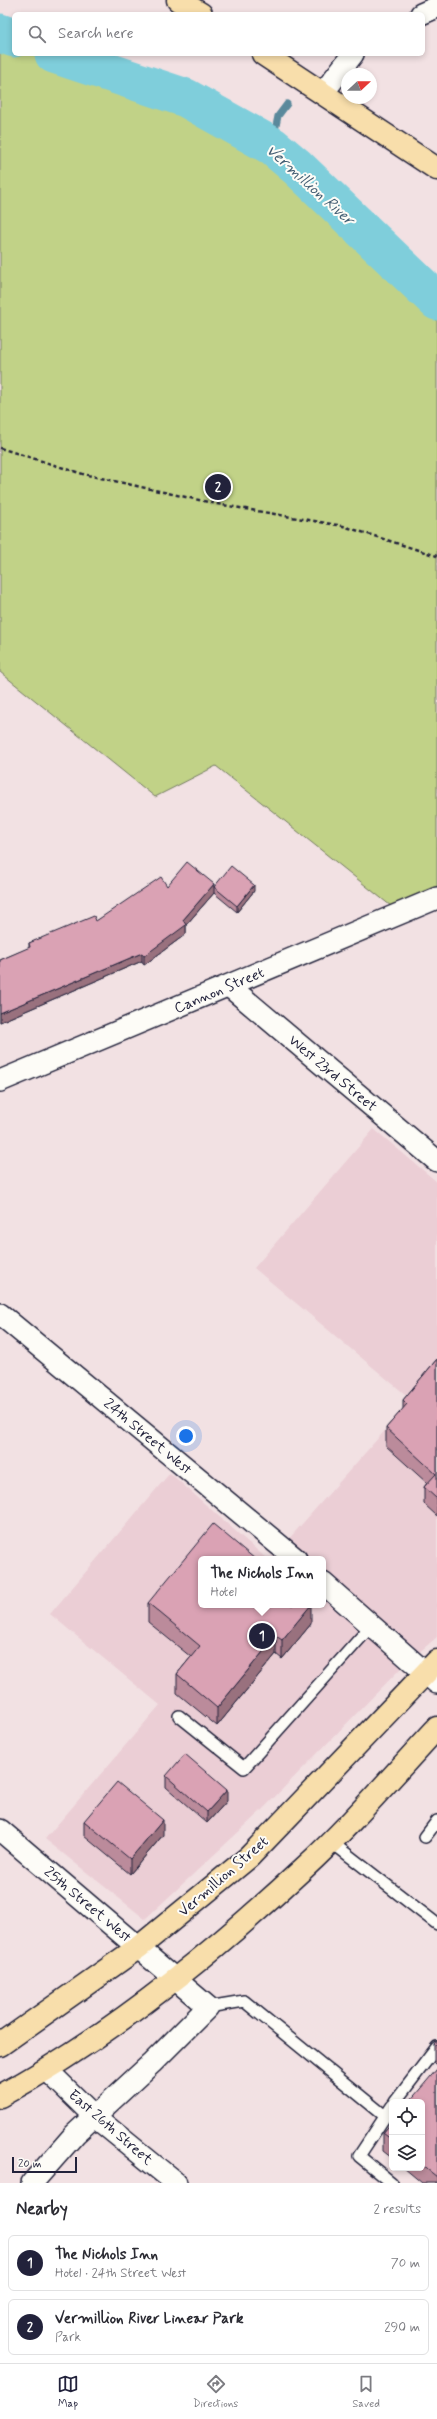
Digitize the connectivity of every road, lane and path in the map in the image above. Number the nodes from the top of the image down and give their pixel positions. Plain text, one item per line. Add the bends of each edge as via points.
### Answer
1 (178, 0) edge
2 (437, 7) edge
3 (198, 12) edge
4 (425, 12) edge
5 (266, 56) edge
6 (351, 56) edge
7 (323, 93) junction
8 (437, 169) edge
9 (0, 448) edge
10 (437, 556) edge
11 (437, 898) edge
12 (229, 986) junction
13 (0, 1081) edge
14 (437, 1161) edge
15 (0, 1314) edge
16 (292, 1556) edge
17 (326, 1586) edge
18 (371, 1626) junction
19 (433, 1673) edge
20 (179, 1716) dead end
21 (437, 1728) edge
22 (437, 1821) edge
23 (0, 1830) edge
24 (425, 1837) dead end
25 (330, 1841) junction
26 (437, 1924) edge
27 (139, 1947) junction
28 (175, 1980) junction
29 (208, 2006) junction
30 (0, 2045) edge
31 (437, 2047) edge
32 (47, 2070) junction
33 (0, 2096) edge
34 (397, 2099) edge
35 (389, 2110) edge
36 (384, 2116) junction
37 (95, 2117) junction
38 (32, 2183) edge
39 (176, 2183) edge
40 (392, 2183) edge

1 - 3 main road
2 - 4 street
5 - 7 main road
6 - 7 street
7 - 8 main road
9 - 10 path via 105,479 217,504 343,526
11 - 12 street, Cannon Street
12 - 13 street, Cannon Street
12 - 14 street, West 23rd Street
15 - 16 street, 24th Street West
17 - 18 street
18 - 19 street
18 - 20 lane via 244,1768
19 - 27 main road, Vermillion Street via 249,1857
21 - 25 main road
22 - 24 lane
23 - 27 street, 25th Street West
25 - 26 lane
25 - 28 main road via 304,1868
27 - 28 street, 25th Street West
27 - 30 main road, Vermillion Street
28 - 29 street, 25th Street West
28 - 32 main road
29 - 36 lane via 244,2001
29 - 37 street
31 - 34 lane
32 - 33 main road
32 - 37 street, East 26th Street
35 - 36 lane
36 - 40 lane via 359,2156
37 - 38 street via 75,2134
37 - 39 street, East 26th Street

